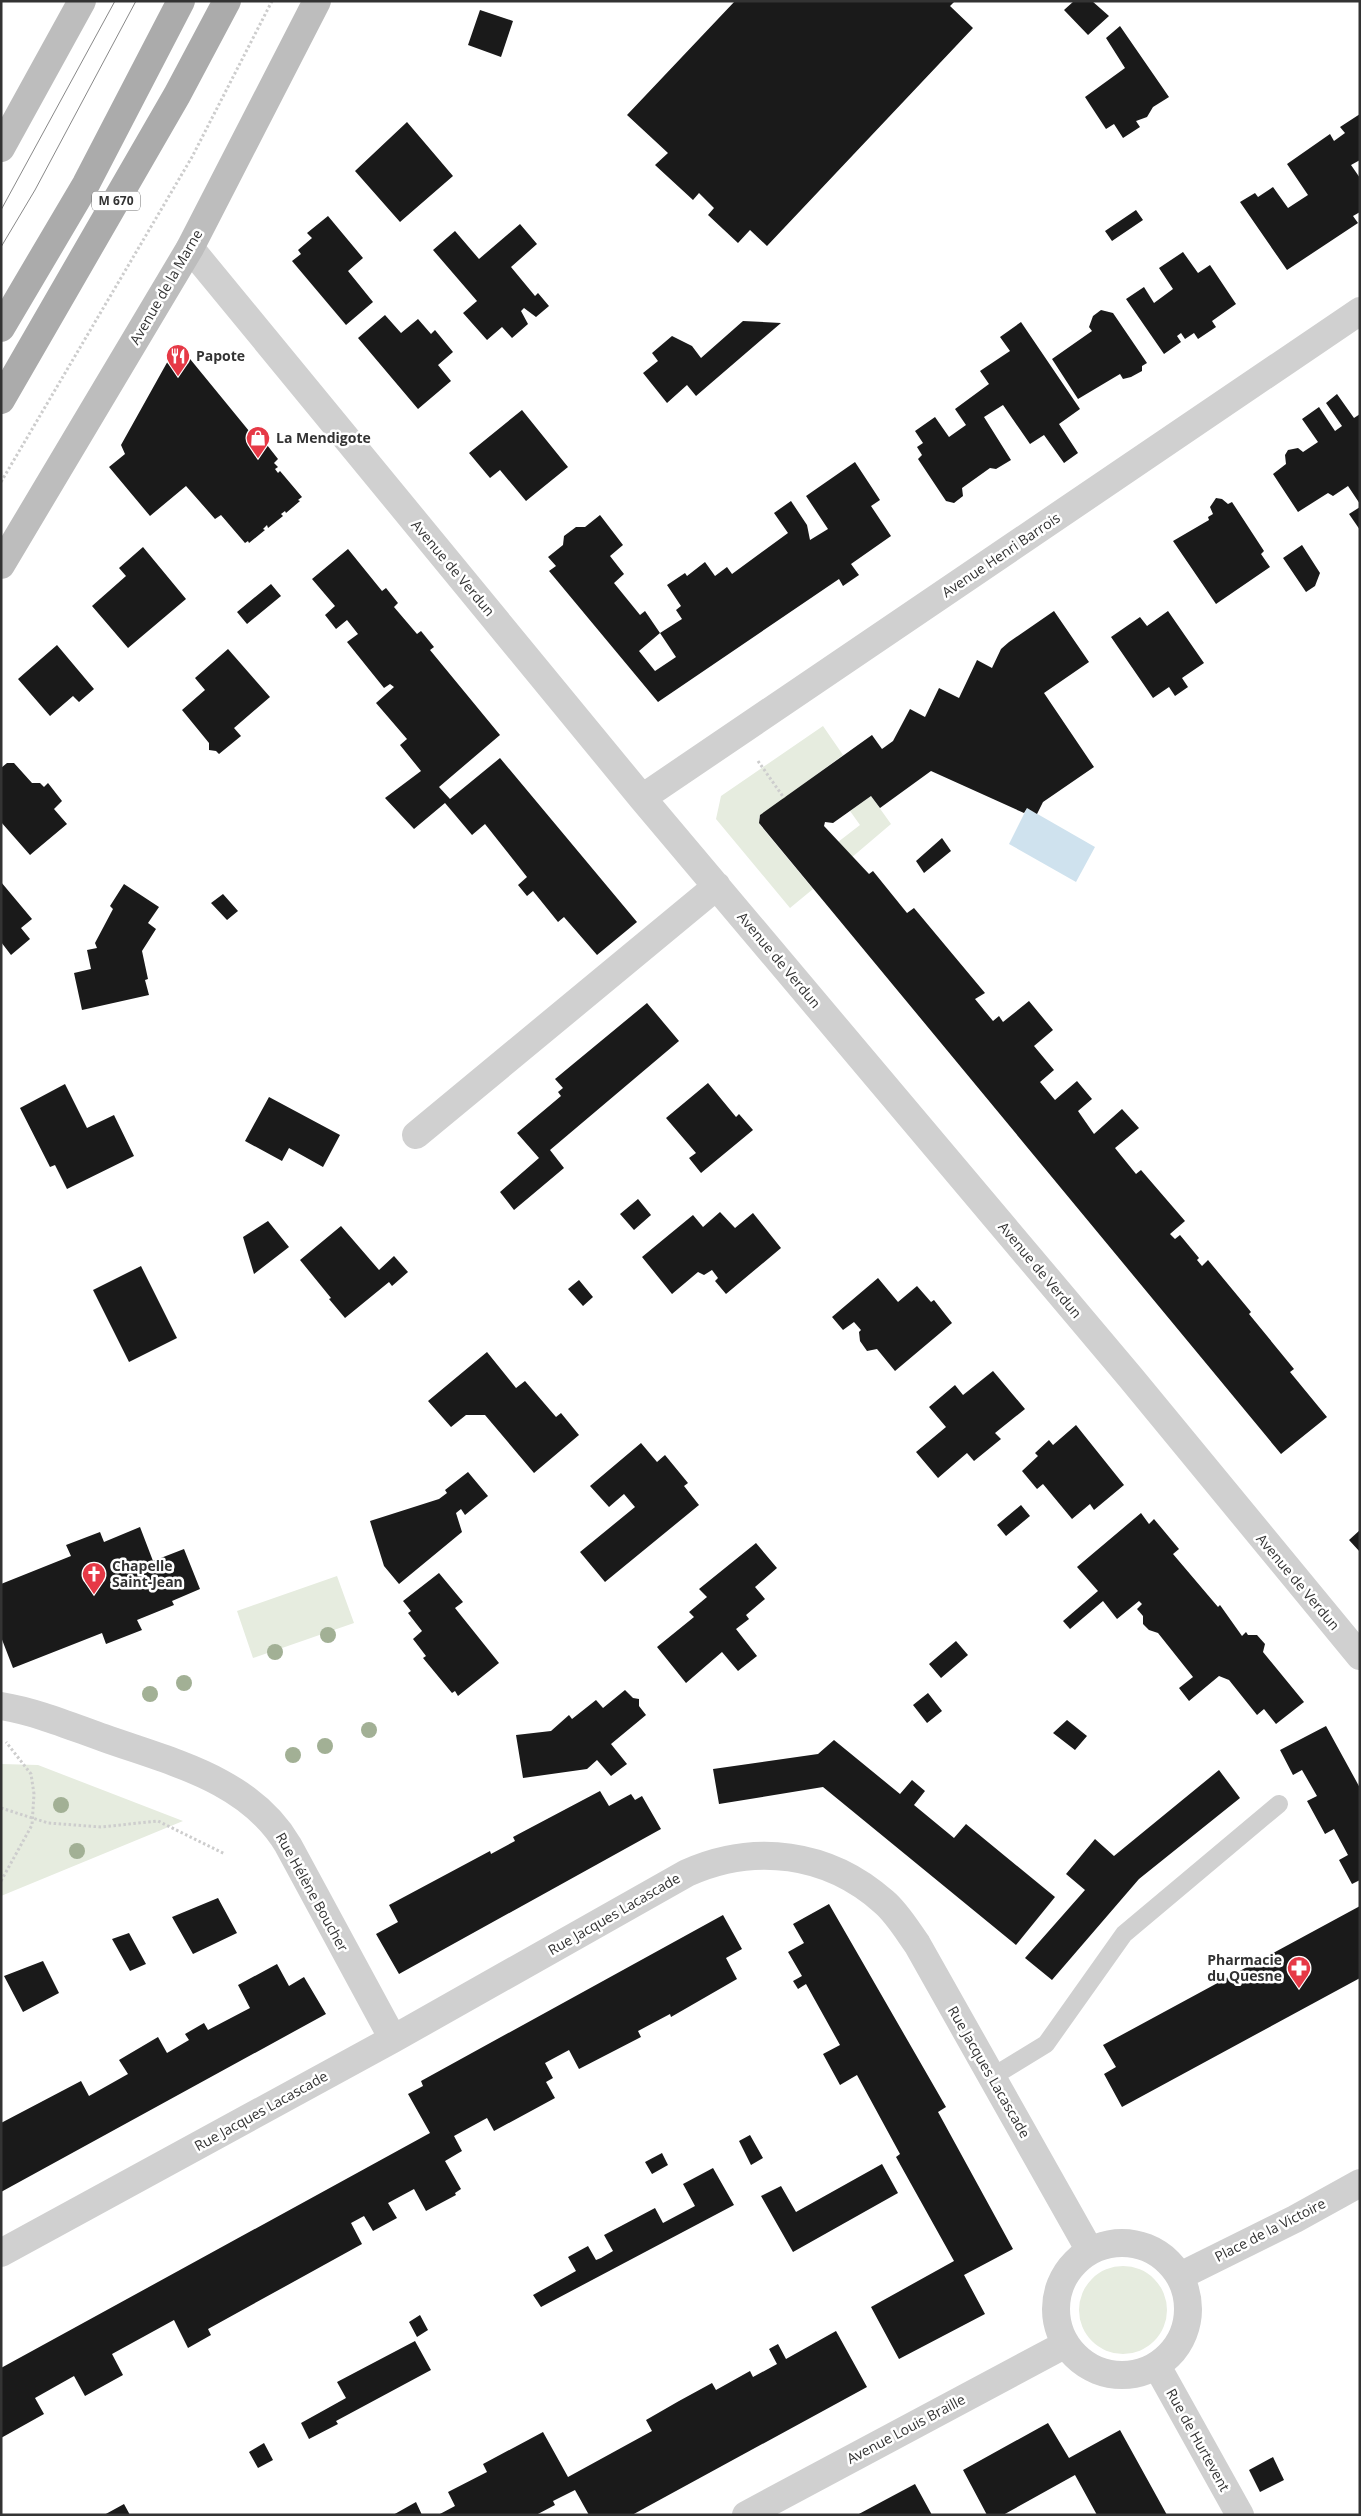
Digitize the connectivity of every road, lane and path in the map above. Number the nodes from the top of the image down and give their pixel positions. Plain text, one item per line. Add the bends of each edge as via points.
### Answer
1 (82, 1) edge
2 (181, 1) edge
3 (226, 1) edge
4 (272, 1) edge
5 (317, 1) edge
6 (1, 148) edge
7 (190, 248) junction
8 (1360, 311) edge
9 (1, 328) edge
10 (1, 400) edge
11 (1, 482) edge
12 (1, 565) edge
13 (758, 761) dead end
14 (642, 798) junction
15 (784, 798) dead end
16 (717, 886) junction
17 (416, 1135) dead end
18 (1360, 1656) edge
19 (1, 1706) edge
20 (5, 1739) dead end
21 (1279, 1804) dead end
22 (1, 1808) edge
23 (32, 1818) junction
24 (225, 1854) dead end
25 (1, 1881) edge
26 (393, 2039) junction
27 (992, 2077) junction
28 (1360, 2183) edge
29 (1090, 2251) junction
30 (1, 2253) edge
31 (1180, 2276) junction
32 (1066, 2344) junction
33 (1157, 2366) junction
34 (746, 2515) edge
35 (1240, 2515) edge

1 - 6 street
2 - 9 main road, M 670 via 86,184
3 - 10 main road, M 670 via 177,95
4 - 11 path via 192,157
5 - 7 street, Avenue de la Marne
7 - 12 street, Avenue de la Marne
7 - 14 street, Avenue de Verdun
8 - 14 street, Avenue Henri Barrois
13 - 15 path
14 - 16 street, Avenue de Verdun
16 - 17 street
16 - 18 street, Avenue de Verdun
19 - 26 street, Rue Hélène Boucher via 42,1716 208,1776 257,1807 284,1838
20 - 23 path via 31,1774 34,1794
21 - 27 lane via 1124,1934 1046,2044
22 - 23 path
23 - 24 path via 48,1823 101,1827 158,1821
23 - 25 path via 32,1825
26 - 27 street, Rue Jacques Lacascade via 687,1872 710,1862 764,1854 816,1863 867,1888 885,1903 917,1944
26 - 30 street, Rue Jacques Lacascade
27 - 29 street, Rue Jacques Lacascade
28 - 31 street, Place de la Victoire
29 - 31 street via 1120,2243 1140,2245 1159,2254
29 - 32 street via 1066,2273 1058,2292 1057,2324
31 - 33 street via 1188,2303 1188,2321 1177,2347
32 - 33 street via 1085,2364 1111,2375 1130,2375
32 - 34 street, Avenue Louis Braille
33 - 35 street, Rue de Hurtevent

